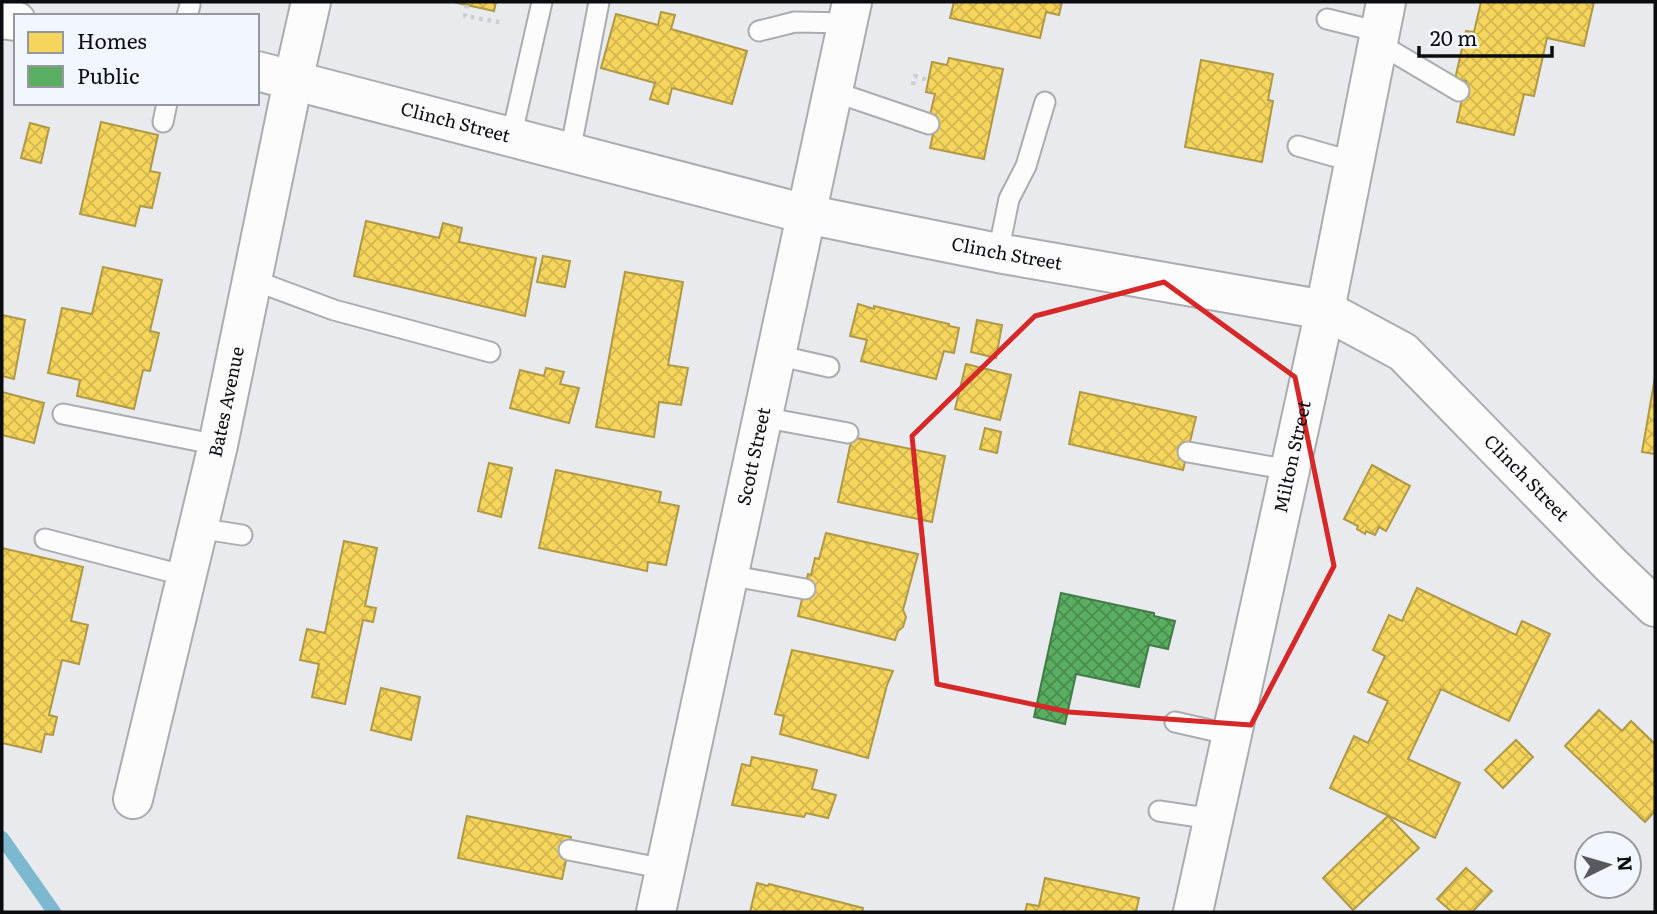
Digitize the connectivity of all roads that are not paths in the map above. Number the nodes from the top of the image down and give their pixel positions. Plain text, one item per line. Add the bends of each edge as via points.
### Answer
1 (311, 2) edge
2 (542, 2) edge
3 (599, 2) edge
4 (850, 12) edge
5 (1328, 19) dead end
6 (1381, 26) edge
7 (759, 31) dead end
8 (275, 76) edge
9 (832, 91) junction
10 (1460, 91) dead end
11 (1045, 102) dead end
12 (929, 124) dead end
13 (511, 138) junction
14 (1298, 146) dead end
15 (570, 152) junction
16 (1354, 162) junction
17 (806, 214) junction
18 (998, 253) junction
19 (253, 280) junction
20 (1325, 310) junction
21 (490, 352) dead end
22 (776, 355) junction
23 (829, 366) dead end
24 (63, 415) dead end
25 (762, 417) junction
26 (848, 433) dead end
27 (218, 445) junction
28 (1188, 452) dead end
29 (1290, 470) junction
30 (197, 528) junction
31 (242, 535) dead end
32 (45, 539) dead end
33 (728, 575) junction
34 (186, 576) junction
35 (805, 589) dead end
36 (1655, 607) edge
37 (1175, 722) dead end
38 (1232, 735) junction
39 (133, 799) dead end
40 (1159, 811) dead end
41 (1213, 819) junction
42 (569, 850) dead end
43 (665, 869) junction
44 (656, 912) edge
45 (1193, 912) edge

1 - 8 street, Bates Avenue
2 - 13 lane
3 - 15 lane
4 - 7 lane
4 - 9 street, Scott Street
5 - 6 lane
6 - 10 lane
6 - 16 street, Milton Street
8 - 13 street, Clinch Street
8 - 19 street, Bates Avenue
9 - 12 lane
9 - 17 street, Scott Street
11 - 18 lane via 1026,166 1009,199
13 - 15 street, Clinch Street
14 - 16 lane
15 - 17 street, Clinch Street
16 - 20 street, Milton Street
17 - 18 street, Clinch Street
17 - 22 street, Scott Street
18 - 20 street, Clinch Street
19 - 21 lane via 334,310
19 - 27 street, Bates Avenue
20 - 29 street, Milton Street
20 - 36 street, Clinch Street via 1404,352
22 - 23 lane
22 - 25 street, Scott Street
24 - 27 lane
25 - 26 lane
25 - 33 street, Scott Street
27 - 30 street, Bates Avenue
28 - 29 lane
29 - 38 street, Milton Street
30 - 31 lane
30 - 34 street, Bates Avenue
32 - 34 lane
33 - 35 lane
33 - 43 street, Scott Street
34 - 39 street, Bates Avenue
37 - 38 lane
38 - 41 street, Milton Street
40 - 41 lane
41 - 45 street, Milton Street
42 - 43 lane
43 - 44 street, Scott Street

